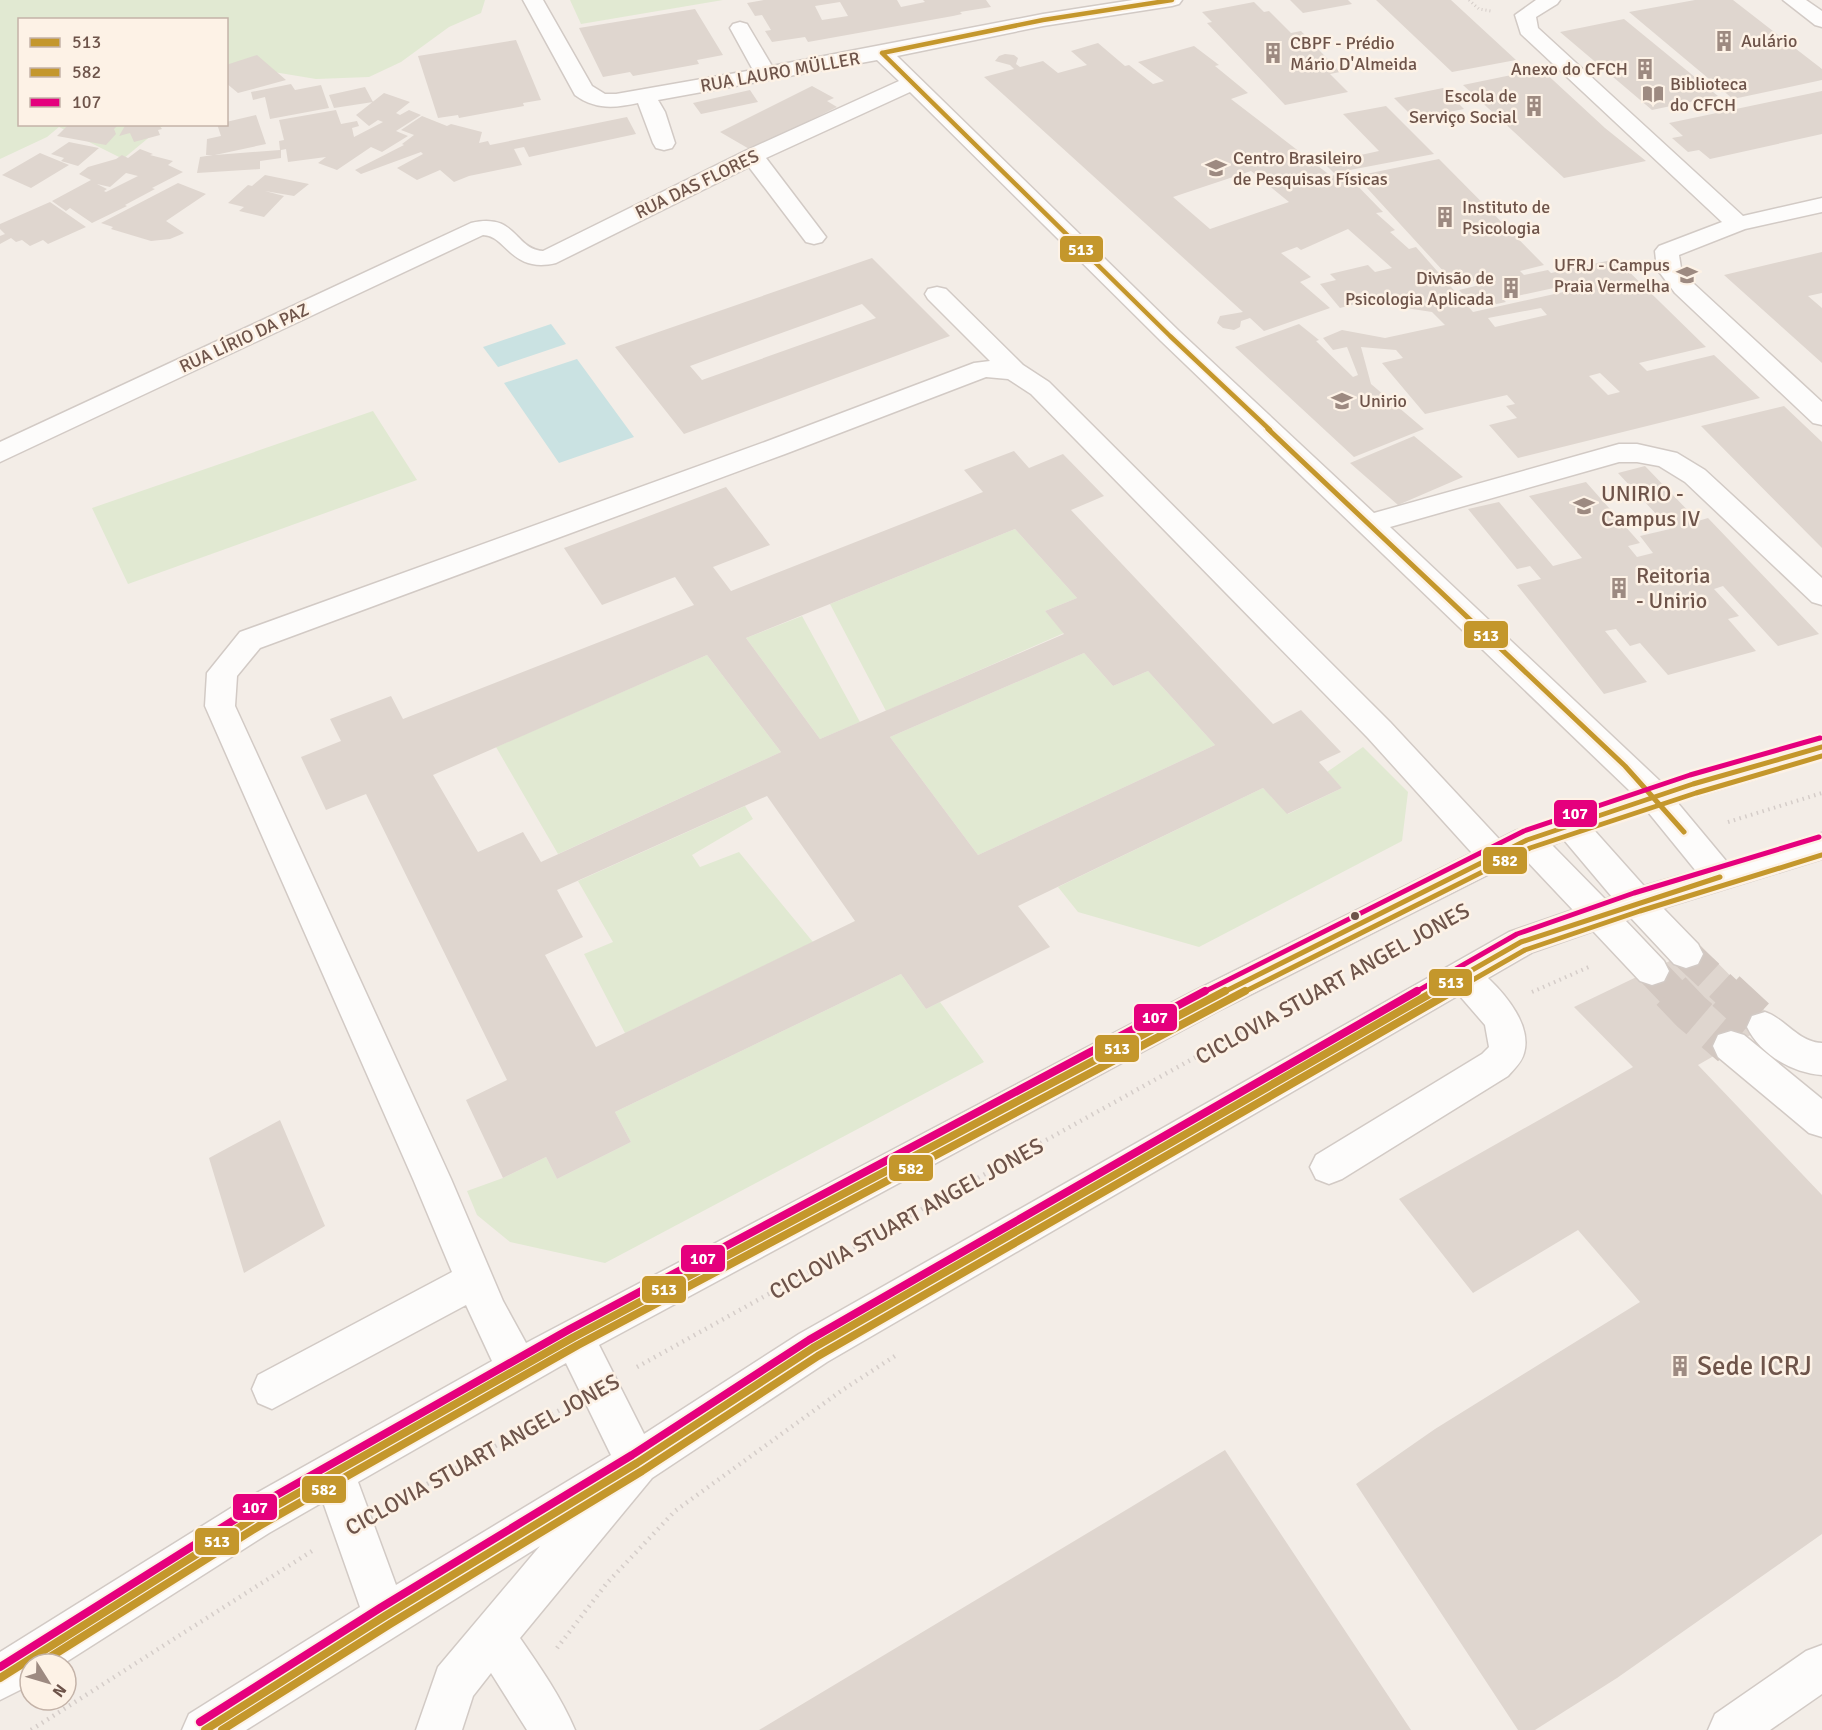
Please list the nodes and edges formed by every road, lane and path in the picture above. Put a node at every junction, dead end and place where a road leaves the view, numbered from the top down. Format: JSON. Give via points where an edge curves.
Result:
{"nodes":[{"id":1,"x":533,"y":0,"type":"edge"},
{"id":2,"x":1172,"y":0,"type":"edge"},
{"id":3,"x":1550,"y":0,"type":"edge"},
{"id":4,"x":1793,"y":0,"type":"edge"},
{"id":5,"x":1026,"y":7,"type":"dead end"},
{"id":6,"x":1043,"y":20,"type":"junction"},
{"id":7,"x":1822,"y":21,"type":"edge"},
{"id":8,"x":740,"y":28,"type":"dead end"},
{"id":9,"x":882,"y":53,"type":"junction"},
{"id":10,"x":766,"y":74,"type":"junction"},
{"id":11,"x":913,"y":83,"type":"junction"},
{"id":12,"x":645,"y":96,"type":"junction"},
{"id":13,"x":664,"y":143,"type":"dead end"},
{"id":14,"x":753,"y":156,"type":"junction"},
{"id":15,"x":1822,"y":204,"type":"edge"},
{"id":16,"x":1738,"y":224,"type":"junction"},
{"id":17,"x":489,"y":227,"type":"joint"},
{"id":18,"x":814,"y":237,"type":"dead end"},
{"id":19,"x":937,"y":294,"type":"dead end"},
{"id":20,"x":1014,"y":371,"type":"junction"},
{"id":21,"x":1822,"y":417,"type":"edge"},
{"id":22,"x":0,"y":453,"type":"edge"},
{"id":23,"x":1369,"y":524,"type":"junction"},
{"id":24,"x":1822,"y":595,"type":"edge"},
{"id":25,"x":1822,"y":747,"type":"edge"},
{"id":26,"x":1822,"y":793,"type":"edge"},
{"id":27,"x":1655,"y":797,"type":"junction"},
{"id":28,"x":1570,"y":825,"type":"junction"},
{"id":29,"x":1686,"y":835,"type":"junction"},
{"id":30,"x":1822,"y":846,"type":"edge"},
{"id":31,"x":1510,"y":847,"type":"junction"},
{"id":32,"x":1720,"y":877,"type":"junction"},
{"id":33,"x":1637,"y":902,"type":"junction"},
{"id":34,"x":1599,"y":915,"type":"junction"},
{"id":35,"x":1686,"y":954,"type":"tunnel mouth"},
{"id":36,"x":1652,"y":971,"type":"tunnel mouth"},
{"id":37,"x":1462,"y":976,"type":"junction"},
{"id":38,"x":1256,"y":1024,"type":"dead end"},
{"id":39,"x":1765,"y":1027,"type":"tunnel mouth"},
{"id":40,"x":1731,"y":1046,"type":"tunnel mouth"},
{"id":41,"x":1822,"y":1059,"type":"edge"},
{"id":42,"x":1822,"y":1121,"type":"edge"},
{"id":43,"x":1329,"y":1167,"type":"dead end"},
{"id":44,"x":474,"y":1280,"type":"junction"},
{"id":45,"x":574,"y":1337,"type":"junction"},
{"id":46,"x":901,"y":1352,"type":"dead end"},
{"id":47,"x":518,"y":1369,"type":"junction"},
{"id":48,"x":599,"y":1388,"type":"junction"},
{"id":49,"x":273,"y":1389,"type":"dead end"},
{"id":50,"x":637,"y":1463,"type":"junction"},
{"id":51,"x":334,"y":1473,"type":"junction"},
{"id":52,"x":354,"y":1525,"type":"junction"},
{"id":53,"x":385,"y":1616,"type":"junction"},
{"id":54,"x":493,"y":1637,"type":"junction"},
{"id":55,"x":1822,"y":1667,"type":"edge"},
{"id":56,"x":0,"y":1678,"type":"edge"},
{"id":57,"x":527,"y":1687,"type":"junction"},
{"id":58,"x":31,"y":1730,"type":"edge"},
{"id":59,"x":205,"y":1730,"type":"edge"},
{"id":60,"x":439,"y":1730,"type":"edge"},
{"id":61,"x":552,"y":1730,"type":"edge"},
{"id":62,"x":1731,"y":1730,"type":"edge"}],
"edges":[{"from":1,"to":12,"type":"street","name":"RUA LAURO MÜLLER","via":[[583,90],[592,98],[601,101]]},
{"from":2,"to":6,"type":"street","name":"RUA LAURO MÜLLER"},
{"from":3,"to":16,"type":"street","via":[[1525,15],[1528,30]]},
{"from":4,"to":7,"type":"street"},
{"from":5,"to":6,"type":"street"},
{"from":6,"to":9,"type":"street","name":"RUA LAURO MÜLLER"},
{"from":8,"to":10,"type":"street"},
{"from":9,"to":10,"type":"street","name":"RUA LAURO MÜLLER"},
{"from":9,"to":11,"type":"street"},
{"from":10,"to":12,"type":"street","name":"RUA LAURO MÜLLER"},
{"from":11,"to":14,"type":"street","name":"RUA DAS FLORES"},
{"from":11,"to":23,"type":"street","via":[[1170,336]]},
{"from":12,"to":13,"type":"street"},
{"from":14,"to":17,"type":"street","name":"RUA DAS FLORES","via":[[547,258],[522,254],[502,232]]},
{"from":14,"to":18,"type":"street"},
{"from":15,"to":16,"type":"street"},
{"from":16,"to":21,"type":"street","via":[[1666,251],[1669,269],[1684,288]]},
{"from":17,"to":22,"type":"street","name":"RUA LÍRIO DA PAZ","via":[[471,231]]},
{"from":19,"to":20,"type":"street"},
{"from":20,"to":31,"type":"street","via":[[1040,388],[1387,738]]},
{"from":20,"to":44,"type":"street","via":[[983,369],[250,640],[222,673],[220,706]]},
{"from":23,"to":24,"type":"street","via":[[1619,453],[1637,453],[1666,459],[1695,476]]},
{"from":23,"to":27,"type":"street"},
{"from":25,"to":27,"type":"street"},
{"from":26,"to":29,"type":"path"},
{"from":27,"to":28,"type":"street"},
{"from":27,"to":29,"type":"street"},
{"from":28,"to":31,"type":"street"},
{"from":28,"to":33,"type":"street"},
{"from":29,"to":32,"type":"street"},
{"from":30,"to":32,"type":"street"},
{"from":31,"to":34,"type":"street"},
{"from":31,"to":45,"type":"street","via":[[1193,1007]]},
{"from":32,"to":33,"type":"street"},
{"from":33,"to":34,"type":"street"},
{"from":33,"to":35,"type":"street"},
{"from":34,"to":36,"type":"street"},
{"from":34,"to":37,"type":"street","via":[[1521,942]]},
{"from":37,"to":43,"type":"street","via":[[1497,1012],[1508,1037],[1507,1053],[1495,1065]]},
{"from":37,"to":50,"type":"street","via":[[813,1348]]},
{"from":38,"to":48,"type":"path","name":"CICLOVIA STUART ANGEL JONES"},
{"from":39,"to":41,"type":"street","via":[[1789,1048],[1814,1060]]},
{"from":40,"to":42,"type":"street"},
{"from":44,"to":47,"type":"street"},
{"from":44,"to":49,"type":"street"},
{"from":45,"to":47,"type":"street"},
{"from":45,"to":48,"type":"street"},
{"from":46,"to":57,"type":"path","via":[[840,1391],[675,1511],[607,1582]]},
{"from":47,"to":51,"type":"street"},
{"from":48,"to":50,"type":"street"},
{"from":48,"to":52,"type":"path","name":"CICLOVIA STUART ANGEL JONES"},
{"from":50,"to":53,"type":"street"},
{"from":50,"to":54,"type":"street"},
{"from":51,"to":52,"type":"street"},
{"from":51,"to":56,"type":"street","via":[[254,1518]]},
{"from":52,"to":53,"type":"street"},
{"from":52,"to":58,"type":"path","name":"CICLOVIA STUART ANGEL JONES"},
{"from":53,"to":59,"type":"street"},
{"from":54,"to":57,"type":"street"},
{"from":54,"to":60,"type":"street","via":[[454,1683]]},
{"from":55,"to":62,"type":"street"},
{"from":57,"to":61,"type":"street"}]}
